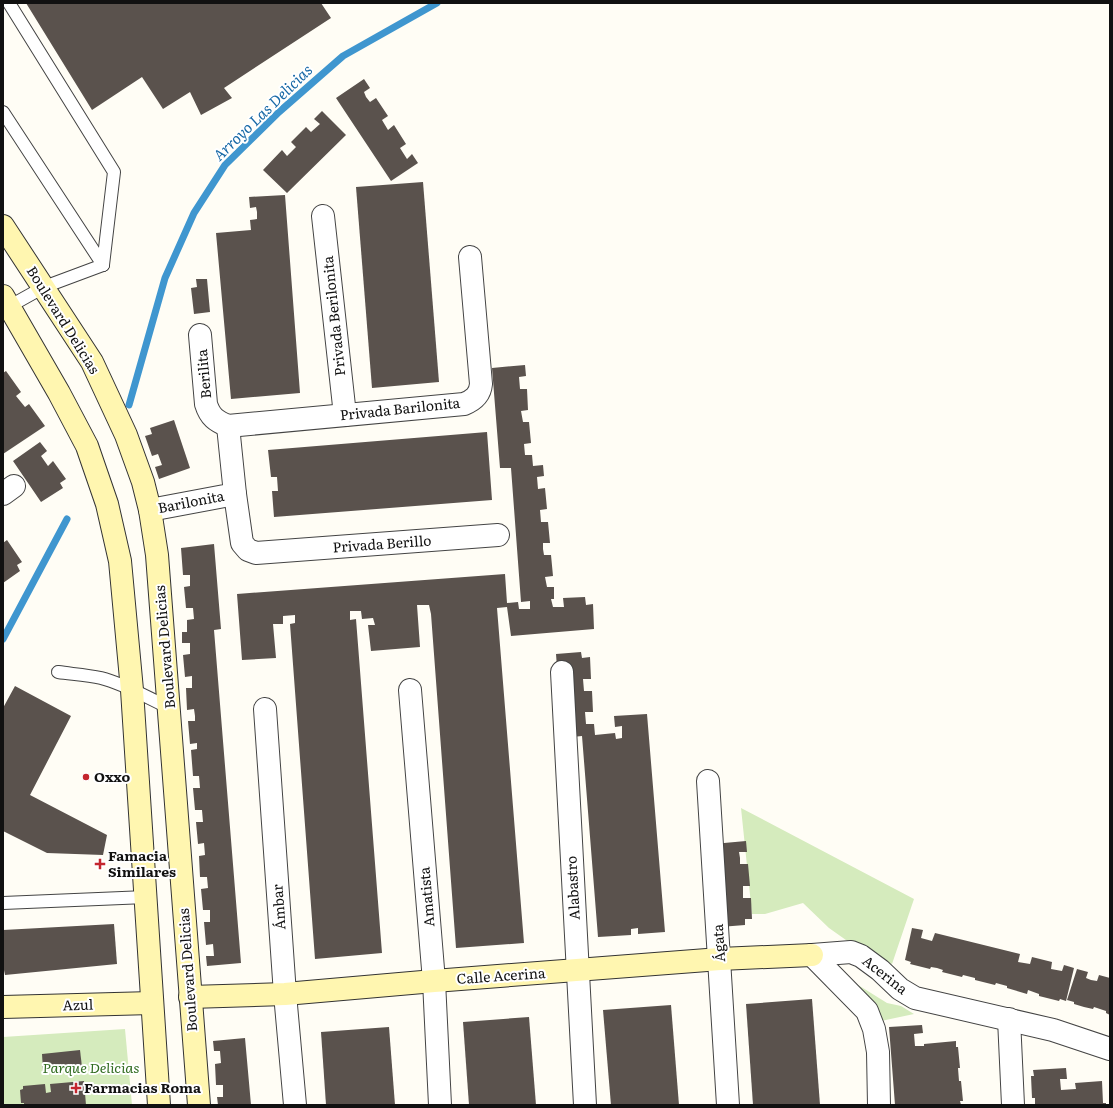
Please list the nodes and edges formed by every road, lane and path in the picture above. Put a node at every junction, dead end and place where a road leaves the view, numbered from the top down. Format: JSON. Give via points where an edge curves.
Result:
{"nodes":[{"id":1,"x":9,"y":3,"type":"edge"},
{"id":2,"x":3,"y":112,"type":"edge"},
{"id":3,"x":323,"y":216,"type":"dead end"},
{"id":4,"x":3,"y":226,"type":"edge"},
{"id":5,"x":470,"y":257,"type":"dead end"},
{"id":6,"x":103,"y":265,"type":"junction"},
{"id":7,"x":44,"y":287,"type":"junction"},
{"id":8,"x":6,"y":301,"type":"edge"},
{"id":9,"x":200,"y":335,"type":"dead end"},
{"id":10,"x":345,"y":415,"type":"junction"},
{"id":11,"x":228,"y":426,"type":"junction"},
{"id":12,"x":235,"y":494,"type":"junction"},
{"id":13,"x":150,"y":510,"type":"junction"},
{"id":14,"x":498,"y":535,"type":"dead end"},
{"id":15,"x":58,"y":672,"type":"dead end"},
{"id":16,"x":562,"y":672,"type":"dead end"},
{"id":17,"x":132,"y":690,"type":"junction"},
{"id":18,"x":410,"y":690,"type":"dead end"},
{"id":19,"x":170,"y":708,"type":"junction"},
{"id":20,"x":265,"y":709,"type":"dead end"},
{"id":21,"x":708,"y":781,"type":"dead end"},
{"id":22,"x":146,"y":897,"type":"junction"},
{"id":23,"x":3,"y":903,"type":"edge"},
{"id":24,"x":812,"y":955,"type":"junction"},
{"id":25,"x":720,"y":959,"type":"junction"},
{"id":26,"x":578,"y":971,"type":"junction"},
{"id":27,"x":434,"y":981,"type":"junction"},
{"id":28,"x":285,"y":994,"type":"junction"},
{"id":29,"x":190,"y":997,"type":"junction"},
{"id":30,"x":152,"y":1003,"type":"junction"},
{"id":31,"x":3,"y":1007,"type":"edge"},
{"id":32,"x":1009,"y":1019,"type":"junction"},
{"id":33,"x":1110,"y":1049,"type":"edge"},
{"id":34,"x":159,"y":1105,"type":"edge"},
{"id":35,"x":198,"y":1105,"type":"edge"},
{"id":36,"x":295,"y":1105,"type":"edge"},
{"id":37,"x":440,"y":1105,"type":"edge"},
{"id":38,"x":585,"y":1105,"type":"edge"},
{"id":39,"x":728,"y":1105,"type":"edge"},
{"id":40,"x":879,"y":1105,"type":"edge"},
{"id":41,"x":1013,"y":1105,"type":"edge"}],
"edges":[{"from":1,"to":6,"type":"lane","via":[[114,172]]},
{"from":2,"to":6,"type":"lane"},
{"from":3,"to":10,"type":"street","name":"Privada Berilonita"},
{"from":4,"to":7,"type":"main road","name":"Boulevard Delicias"},
{"from":5,"to":10,"type":"street","name":"Privada Barilonita","via":[[481,384],[476,397],[464,404]]},
{"from":6,"to":7,"type":"lane"},
{"from":7,"to":8,"type":"lane"},
{"from":7,"to":13,"type":"main road","name":"Boulevard Delicias","via":[[92,362],[126,435]]},
{"from":8,"to":17,"type":"main road","via":[[87,446],[107,504],[120,561]]},
{"from":9,"to":11,"type":"street","name":"Berilita","via":[[206,404],[214,420]]},
{"from":10,"to":11,"type":"street","name":"Privada Barilonita"},
{"from":11,"to":12,"type":"street","name":"Barilonita"},
{"from":12,"to":13,"type":"street","name":"Barilonita"},
{"from":12,"to":14,"type":"street","name":"Privada Berillo","via":[[242,543],[248,550],[256,553]]},
{"from":13,"to":19,"type":"main road","name":"Boulevard Delicias","via":[[157,555]]},
{"from":15,"to":17,"type":"lane","via":[[102,679]]},
{"from":16,"to":26,"type":"street","name":"Alabastro"},
{"from":17,"to":19,"type":"lane"},
{"from":17,"to":22,"type":"main road"},
{"from":18,"to":27,"type":"street","name":"Amatista"},
{"from":19,"to":29,"type":"main road","name":"Boulevard Delicias"},
{"from":20,"to":28,"type":"street","name":"Ámbar"},
{"from":21,"to":25,"type":"street","name":"Ágata"},
{"from":22,"to":23,"type":"lane"},
{"from":22,"to":30,"type":"main road"},
{"from":24,"to":25,"type":"main road","name":"Calle Acerina"},
{"from":24,"to":32,"type":"street","name":"Acerina","via":[[851,952],[861,956],[900,990],[915,998]]},
{"from":24,"to":40,"type":"street","via":[[867,1011],[874,1029],[878,1052]]},
{"from":25,"to":26,"type":"main road","name":"Calle Acerina"},
{"from":25,"to":39,"type":"street","name":"Ágata"},
{"from":26,"to":27,"type":"main road","name":"Calle Acerina"},
{"from":26,"to":38,"type":"street","name":"Alabastro"},
{"from":27,"to":28,"type":"main road","name":"Calle Acerina"},
{"from":27,"to":37,"type":"street","name":"Amatista"},
{"from":28,"to":29,"type":"main road","name":"Calle Acerina"},
{"from":28,"to":36,"type":"street","name":"Ámbar"},
{"from":29,"to":35,"type":"main road","name":"Boulevard Delicias"},
{"from":30,"to":31,"type":"main road","name":"Azul"},
{"from":30,"to":34,"type":"main road"},
{"from":32,"to":33,"type":"street","name":"Acerina"},
{"from":32,"to":41,"type":"street"}]}
